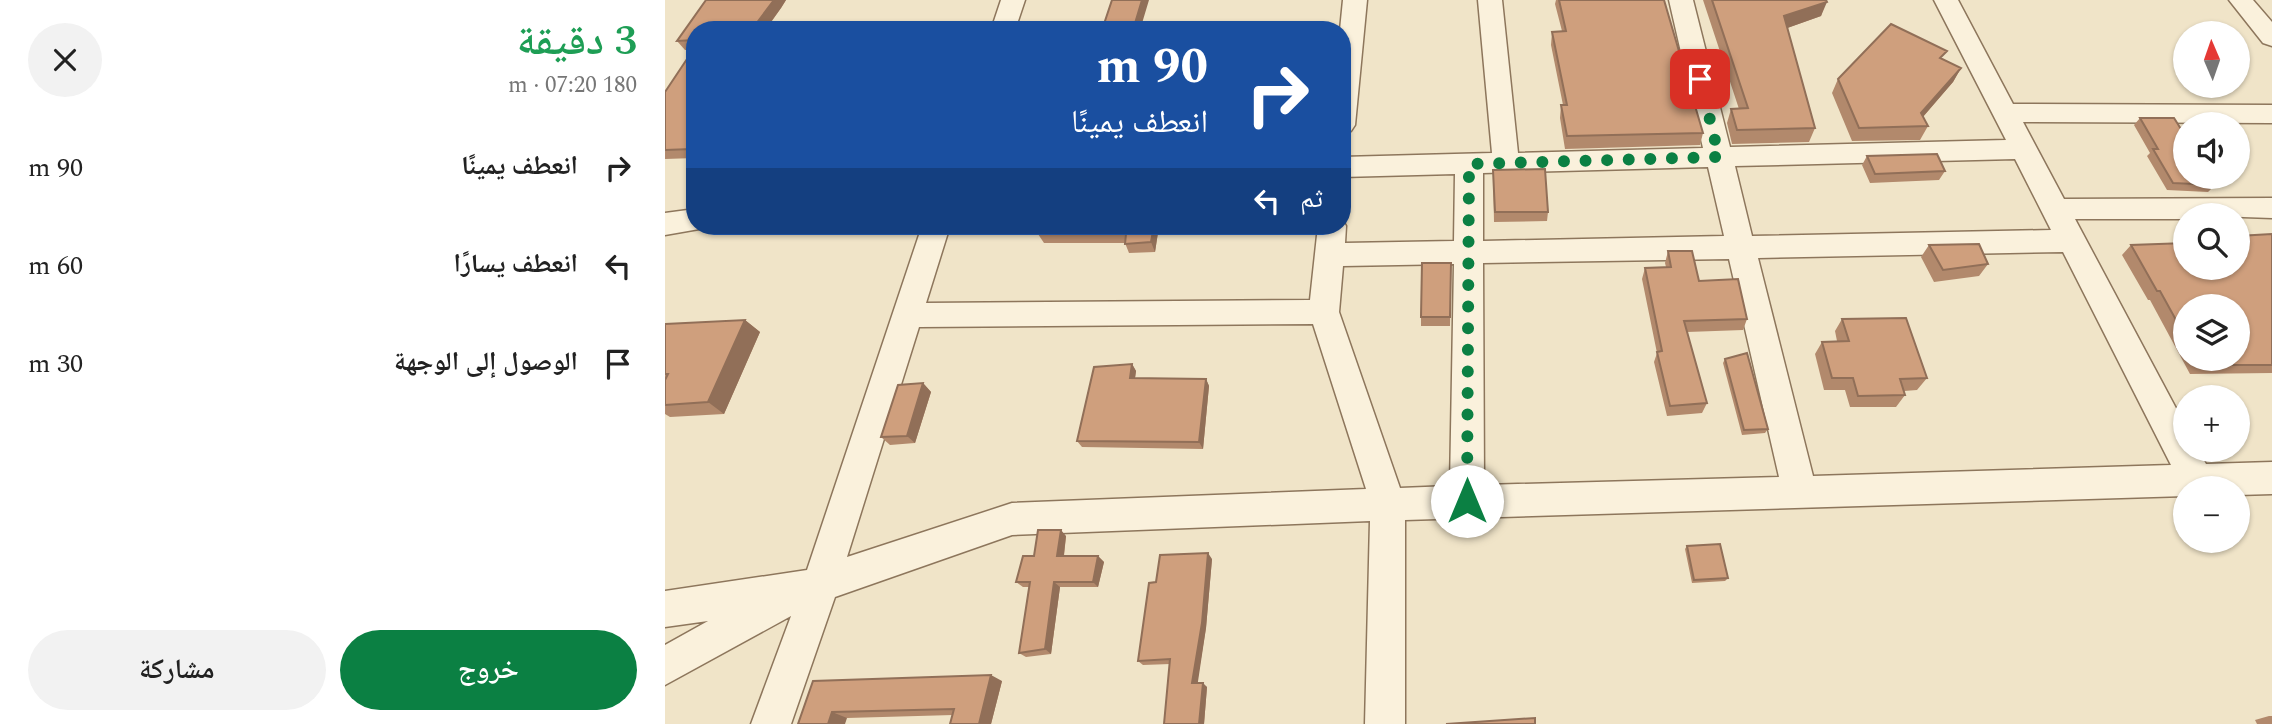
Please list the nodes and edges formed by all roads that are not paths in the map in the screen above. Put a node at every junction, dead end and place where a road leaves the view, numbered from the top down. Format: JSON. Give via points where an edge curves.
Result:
{"nodes":[{"id":1,"x":1013,"y":0,"type":"edge"},
{"id":2,"x":1355,"y":0,"type":"edge"},
{"id":3,"x":1490,"y":0,"type":"edge"},
{"id":4,"x":1681,"y":0,"type":"edge"},
{"id":5,"x":1946,"y":0,"type":"edge"},
{"id":6,"x":2241,"y":0,"type":"edge"},
{"id":7,"x":1006,"y":21,"type":"edge"},
{"id":8,"x":1351,"y":38,"type":"edge"},
{"id":9,"x":2272,"y":38,"type":"edge"},
{"id":10,"x":2005,"y":113,"type":"junction"},
{"id":11,"x":2272,"y":114,"type":"edge"},
{"id":12,"x":2023,"y":149,"type":"junction"},
{"id":13,"x":1719,"y":157,"type":"junction"},
{"id":14,"x":1506,"y":163,"type":"junction"},
{"id":15,"x":1469,"y":164,"type":"junction"},
{"id":16,"x":1351,"y":167,"type":"edge"},
{"id":17,"x":2272,"y":208,"type":"edge"},
{"id":18,"x":2055,"y":209,"type":"junction"},
{"id":19,"x":686,"y":221,"type":"edge"},
{"id":20,"x":665,"y":224,"type":"edge"},
{"id":21,"x":933,"y":235,"type":"edge"},
{"id":22,"x":1331,"y":240,"type":"edge"},
{"id":23,"x":2071,"y":241,"type":"junction"},
{"id":24,"x":1741,"y":247,"type":"junction"},
{"id":25,"x":1468,"y":252,"type":"junction"},
{"id":26,"x":1324,"y":312,"type":"junction"},
{"id":27,"x":906,"y":314,"type":"junction"},
{"id":28,"x":2193,"y":476,"type":"edge"},
{"id":29,"x":2272,"y":478,"type":"edge"},
{"id":30,"x":2250,"y":479,"type":"edge"},
{"id":31,"x":2173,"y":482,"type":"edge"},
{"id":32,"x":1800,"y":492,"type":"junction"},
{"id":33,"x":1467,"y":501,"type":"junction"},
{"id":34,"x":1388,"y":504,"type":"junction"},
{"id":35,"x":811,"y":586,"type":"junction"},
{"id":36,"x":665,"y":609,"type":"edge"},
{"id":37,"x":665,"y":666,"type":"edge"},
{"id":38,"x":771,"y":724,"type":"edge"},
{"id":39,"x":1385,"y":724,"type":"edge"}],
"edges":[{"from":1,"to":7,"type":"street"},
{"from":2,"to":8,"type":"street"},
{"from":3,"to":14,"type":"street"},
{"from":4,"to":13,"type":"street"},
{"from":5,"to":10,"type":"street"},
{"from":6,"to":9,"type":"street"},
{"from":10,"to":11,"type":"street"},
{"from":10,"to":12,"type":"street"},
{"from":12,"to":13,"type":"street"},
{"from":12,"to":18,"type":"street"},
{"from":13,"to":14,"type":"street"},
{"from":13,"to":24,"type":"street"},
{"from":14,"to":15,"type":"street"},
{"from":15,"to":16,"type":"street"},
{"from":15,"to":25,"type":"street"},
{"from":17,"to":18,"type":"street"},
{"from":18,"to":23,"type":"street"},
{"from":19,"to":20,"type":"street"},
{"from":21,"to":27,"type":"street"},
{"from":22,"to":25,"type":"street"},
{"from":22,"to":26,"type":"street"},
{"from":23,"to":24,"type":"street"},
{"from":23,"to":28,"type":"street"},
{"from":24,"to":25,"type":"street"},
{"from":24,"to":32,"type":"street"},
{"from":25,"to":33,"type":"street"},
{"from":26,"to":27,"type":"street"},
{"from":26,"to":34,"type":"street"},
{"from":27,"to":35,"type":"street"},
{"from":29,"to":30,"type":"street"},
{"from":31,"to":32,"type":"street"},
{"from":32,"to":33,"type":"street"},
{"from":33,"to":34,"type":"street"},
{"from":34,"to":35,"type":"street","via":[[1012,519]]},
{"from":34,"to":39,"type":"street"},
{"from":35,"to":36,"type":"street"},
{"from":35,"to":37,"type":"street"},
{"from":35,"to":38,"type":"street"}]}
